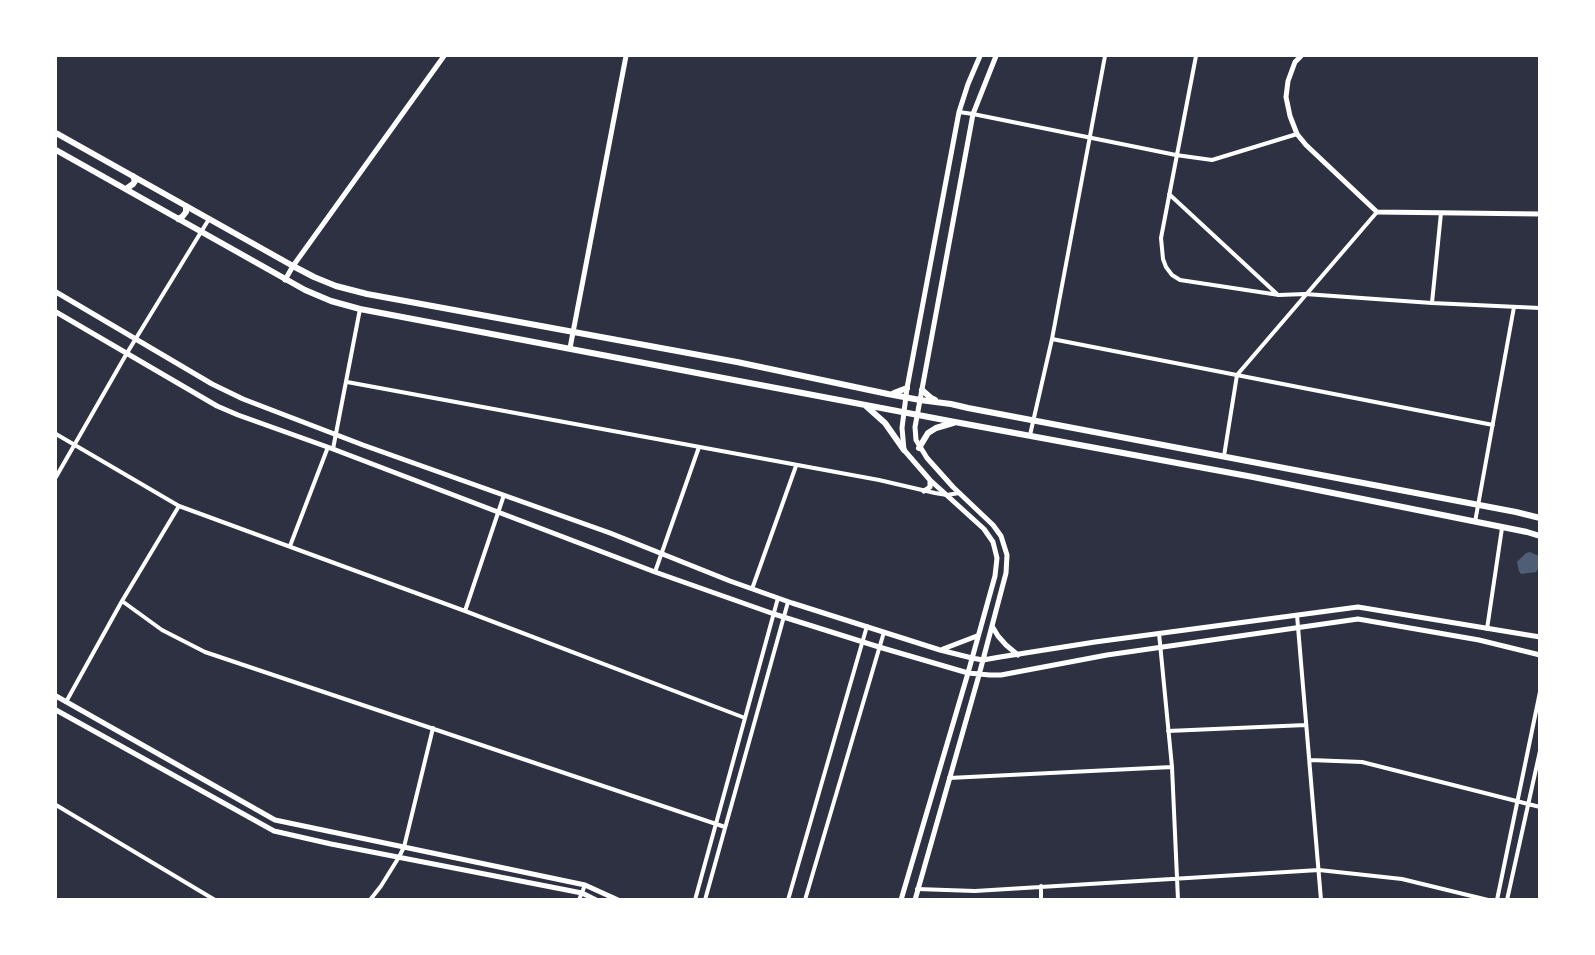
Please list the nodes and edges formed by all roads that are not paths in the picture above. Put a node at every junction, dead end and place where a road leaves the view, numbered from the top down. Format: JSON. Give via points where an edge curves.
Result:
{"nodes":[{"id":1,"x":444,"y":56,"type":"edge"},
{"id":2,"x":626,"y":56,"type":"edge"},
{"id":3,"x":980,"y":56,"type":"edge"},
{"id":4,"x":996,"y":56,"type":"edge"},
{"id":5,"x":1105,"y":56,"type":"edge"},
{"id":6,"x":1196,"y":56,"type":"edge"},
{"id":7,"x":1301,"y":56,"type":"edge"},
{"id":8,"x":959,"y":112,"type":"junction"},
{"id":9,"x":974,"y":114,"type":"junction"},
{"id":10,"x":56,"y":133,"type":"edge"},
{"id":11,"x":1298,"y":134,"type":"junction"},
{"id":12,"x":1091,"y":137,"type":"junction"},
{"id":13,"x":56,"y":150,"type":"edge"},
{"id":14,"x":1176,"y":155,"type":"junction"},
{"id":15,"x":133,"y":176,"type":"junction"},
{"id":16,"x":126,"y":189,"type":"junction"},
{"id":17,"x":1169,"y":194,"type":"junction"},
{"id":18,"x":186,"y":206,"type":"junction"},
{"id":19,"x":1377,"y":212,"type":"junction"},
{"id":20,"x":1441,"y":213,"type":"junction"},
{"id":21,"x":1539,"y":214,"type":"edge"},
{"id":22,"x":178,"y":219,"type":"junction"},
{"id":23,"x":209,"y":219,"type":"junction"},
{"id":24,"x":202,"y":232,"type":"junction"},
{"id":25,"x":293,"y":266,"type":"junction"},
{"id":26,"x":285,"y":280,"type":"junction"},
{"id":27,"x":56,"y":292,"type":"edge"},
{"id":28,"x":1305,"y":294,"type":"junction"},
{"id":29,"x":1279,"y":295,"type":"junction"},
{"id":30,"x":1432,"y":303,"type":"junction"},
{"id":31,"x":1514,"y":307,"type":"junction"},
{"id":32,"x":1539,"y":308,"type":"edge"},
{"id":33,"x":360,"y":309,"type":"junction"},
{"id":34,"x":56,"y":312,"type":"edge"},
{"id":35,"x":574,"y":332,"type":"junction"},
{"id":36,"x":136,"y":338,"type":"junction"},
{"id":37,"x":1052,"y":339,"type":"junction"},
{"id":38,"x":570,"y":348,"type":"junction"},
{"id":39,"x":127,"y":353,"type":"junction"},
{"id":40,"x":1237,"y":375,"type":"junction"},
{"id":41,"x":347,"y":382,"type":"junction"},
{"id":42,"x":907,"y":388,"type":"junction"},
{"id":43,"x":922,"y":390,"type":"junction"},
{"id":44,"x":888,"y":394,"type":"junction"},
{"id":45,"x":906,"y":398,"type":"junction"},
{"id":46,"x":920,"y":400,"type":"junction"},
{"id":47,"x":863,"y":404,"type":"junction"},
{"id":48,"x":944,"y":404,"type":"junction"},
{"id":49,"x":903,"y":411,"type":"junction"},
{"id":50,"x":917,"y":415,"type":"junction"},
{"id":51,"x":1033,"y":420,"type":"junction"},
{"id":52,"x":955,"y":422,"type":"junction"},
{"id":53,"x":1493,"y":425,"type":"junction"},
{"id":54,"x":56,"y":434,"type":"edge"},
{"id":55,"x":336,"y":435,"type":"junction"},
{"id":56,"x":1030,"y":435,"type":"junction"},
{"id":57,"x":73,"y":444,"type":"junction"},
{"id":58,"x":699,"y":447,"type":"junction"},
{"id":59,"x":331,"y":448,"type":"junction"},
{"id":60,"x":919,"y":448,"type":"junction"},
{"id":61,"x":904,"y":450,"type":"junction"},
{"id":62,"x":1224,"y":456,"type":"junction"},
{"id":63,"x":796,"y":466,"type":"junction"},
{"id":64,"x":56,"y":477,"type":"edge"},
{"id":65,"x":930,"y":480,"type":"junction"},
{"id":66,"x":924,"y":491,"type":"junction"},
{"id":67,"x":960,"y":493,"type":"junction"},
{"id":68,"x":504,"y":495,"type":"junction"},
{"id":69,"x":946,"y":495,"type":"junction"},
{"id":70,"x":1478,"y":505,"type":"junction"},
{"id":71,"x":179,"y":506,"type":"junction"},
{"id":72,"x":498,"y":513,"type":"junction"},
{"id":73,"x":1539,"y":518,"type":"edge"},
{"id":74,"x":1475,"y":522,"type":"junction"},
{"id":75,"x":1502,"y":527,"type":"junction"},
{"id":76,"x":1539,"y":536,"type":"edge"},
{"id":77,"x":290,"y":546,"type":"junction"},
{"id":78,"x":662,"y":554,"type":"junction"},
{"id":79,"x":655,"y":572,"type":"junction"},
{"id":80,"x":752,"y":589,"type":"junction"},
{"id":81,"x":778,"y":598,"type":"junction"},
{"id":82,"x":122,"y":602,"type":"junction"},
{"id":83,"x":788,"y":602,"type":"junction"},
{"id":84,"x":465,"y":611,"type":"junction"},
{"id":85,"x":774,"y":614,"type":"junction"},
{"id":86,"x":1298,"y":615,"type":"junction"},
{"id":87,"x":784,"y":617,"type":"junction"},
{"id":88,"x":867,"y":626,"type":"junction"},
{"id":89,"x":992,"y":626,"type":"junction"},
{"id":90,"x":1299,"y":628,"type":"junction"},
{"id":91,"x":1487,"y":629,"type":"junction"},
{"id":92,"x":884,"y":632,"type":"junction"},
{"id":93,"x":1159,"y":633,"type":"junction"},
{"id":94,"x":978,"y":636,"type":"junction"},
{"id":95,"x":1539,"y":637,"type":"edge"},
{"id":96,"x":862,"y":642,"type":"junction"},
{"id":97,"x":879,"y":647,"type":"junction"},
{"id":98,"x":1160,"y":647,"type":"junction"},
{"id":99,"x":940,"y":650,"type":"junction"},
{"id":100,"x":1018,"y":655,"type":"junction"},
{"id":101,"x":1539,"y":655,"type":"edge"},
{"id":102,"x":972,"y":658,"type":"junction"},
{"id":103,"x":983,"y":660,"type":"junction"},
{"id":104,"x":968,"y":673,"type":"junction"},
{"id":105,"x":979,"y":675,"type":"junction"},
{"id":106,"x":1539,"y":692,"type":"edge"},
{"id":107,"x":56,"y":696,"type":"edge"},
{"id":108,"x":66,"y":702,"type":"junction"},
{"id":109,"x":56,"y":710,"type":"edge"},
{"id":110,"x":745,"y":718,"type":"junction"},
{"id":111,"x":1306,"y":725,"type":"junction"},
{"id":112,"x":433,"y":728,"type":"junction"},
{"id":113,"x":1168,"y":731,"type":"junction"},
{"id":114,"x":1539,"y":752,"type":"edge"},
{"id":115,"x":1310,"y":760,"type":"junction"},
{"id":116,"x":1172,"y":767,"type":"junction"},
{"id":117,"x":949,"y":778,"type":"junction"},
{"id":118,"x":1517,"y":801,"type":"junction"},
{"id":119,"x":1528,"y":804,"type":"junction"},
{"id":120,"x":56,"y":805,"type":"edge"},
{"id":121,"x":1539,"y":807,"type":"edge"},
{"id":122,"x":716,"y":824,"type":"junction"},
{"id":123,"x":725,"y":827,"type":"junction"},
{"id":124,"x":334,"y":833,"type":"junction"},
{"id":125,"x":332,"y":844,"type":"junction"},
{"id":126,"x":404,"y":847,"type":"junction"},
{"id":127,"x":399,"y":857,"type":"junction"},
{"id":128,"x":1318,"y":870,"type":"junction"},
{"id":129,"x":1178,"y":879,"type":"junction"},
{"id":130,"x":585,"y":885,"type":"junction"},
{"id":131,"x":1041,"y":886,"type":"junction"},
{"id":132,"x":918,"y":889,"type":"junction"},
{"id":133,"x":582,"y":893,"type":"junction"},
{"id":134,"x":215,"y":900,"type":"edge"},
{"id":135,"x":370,"y":900,"type":"edge"},
{"id":136,"x":579,"y":900,"type":"edge"},
{"id":137,"x":596,"y":900,"type":"edge"},
{"id":138,"x":618,"y":900,"type":"edge"},
{"id":139,"x":695,"y":900,"type":"edge"},
{"id":140,"x":705,"y":900,"type":"edge"},
{"id":141,"x":788,"y":900,"type":"edge"},
{"id":142,"x":805,"y":900,"type":"edge"},
{"id":143,"x":901,"y":900,"type":"edge"},
{"id":144,"x":915,"y":900,"type":"edge"},
{"id":145,"x":1041,"y":900,"type":"edge"},
{"id":146,"x":1178,"y":900,"type":"edge"},
{"id":147,"x":1321,"y":900,"type":"edge"},
{"id":148,"x":1488,"y":900,"type":"edge"},
{"id":149,"x":1497,"y":900,"type":"edge"},
{"id":150,"x":1507,"y":900,"type":"edge"}],
"edges":[{"from":1,"to":25,"type":"street"},
{"from":2,"to":35,"type":"street"},
{"from":3,"to":8,"type":"street"},
{"from":4,"to":9,"type":"street"},
{"from":5,"to":12,"type":"street"},
{"from":6,"to":14,"type":"street"},
{"from":7,"to":11,"type":"street","via":[[1288,81],[1286,97]]},
{"from":8,"to":9,"type":"street"},
{"from":8,"to":42,"type":"street"},
{"from":9,"to":12,"type":"street"},
{"from":9,"to":43,"type":"street"},
{"from":10,"to":15,"type":"main road"},
{"from":11,"to":14,"type":"street","via":[[1212,160]]},
{"from":11,"to":19,"type":"street"},
{"from":12,"to":14,"type":"street"},
{"from":12,"to":37,"type":"street"},
{"from":13,"to":16,"type":"main road"},
{"from":14,"to":17,"type":"street"},
{"from":15,"to":16,"type":"main road","via":[[134,184]]},
{"from":15,"to":18,"type":"main road"},
{"from":16,"to":22,"type":"main road"},
{"from":17,"to":29,"type":"street"},
{"from":17,"to":29,"type":"street","via":[[1161,238],[1163,259],[1172,275],[1180,280]]},
{"from":18,"to":22,"type":"main road","via":[[183,217]]},
{"from":18,"to":23,"type":"main road"},
{"from":19,"to":20,"type":"street"},
{"from":19,"to":28,"type":"street"},
{"from":20,"to":21,"type":"street"},
{"from":20,"to":30,"type":"street"},
{"from":22,"to":24,"type":"main road"},
{"from":23,"to":24,"type":"street"},
{"from":23,"to":25,"type":"main road"},
{"from":24,"to":26,"type":"main road"},
{"from":24,"to":36,"type":"street"},
{"from":25,"to":26,"type":"street"},
{"from":25,"to":35,"type":"main road","via":[[336,286],[367,294]]},
{"from":26,"to":33,"type":"main road"},
{"from":27,"to":36,"type":"street"},
{"from":28,"to":29,"type":"street"},
{"from":28,"to":30,"type":"street"},
{"from":28,"to":40,"type":"street"},
{"from":30,"to":31,"type":"street"},
{"from":31,"to":32,"type":"street"},
{"from":31,"to":53,"type":"street"},
{"from":33,"to":38,"type":"main road"},
{"from":33,"to":41,"type":"street"},
{"from":34,"to":39,"type":"street"},
{"from":35,"to":38,"type":"street"},
{"from":35,"to":44,"type":"main road"},
{"from":36,"to":39,"type":"street"},
{"from":36,"to":55,"type":"street","via":[[212,384]]},
{"from":37,"to":40,"type":"street"},
{"from":37,"to":51,"type":"street"},
{"from":38,"to":47,"type":"main road"},
{"from":39,"to":57,"type":"street"},
{"from":39,"to":59,"type":"street","via":[[217,406]]},
{"from":40,"to":53,"type":"street"},
{"from":40,"to":62,"type":"street"},
{"from":41,"to":55,"type":"street"},
{"from":41,"to":58,"type":"street"},
{"from":42,"to":44,"type":"main road"},
{"from":42,"to":45,"type":"street"},
{"from":43,"to":46,"type":"street"},
{"from":43,"to":48,"type":"main road"},
{"from":44,"to":45,"type":"main road"},
{"from":45,"to":46,"type":"main road"},
{"from":45,"to":49,"type":"street"},
{"from":46,"to":48,"type":"main road"},
{"from":46,"to":50,"type":"street"},
{"from":47,"to":49,"type":"main road"},
{"from":47,"to":61,"type":"main road","via":[[885,423]]},
{"from":48,"to":51,"type":"main road"},
{"from":49,"to":50,"type":"main road"},
{"from":49,"to":61,"type":"street"},
{"from":50,"to":52,"type":"main road"},
{"from":50,"to":60,"type":"street"},
{"from":51,"to":56,"type":"street"},
{"from":51,"to":62,"type":"main road"},
{"from":52,"to":56,"type":"main road"},
{"from":52,"to":60,"type":"main road","via":[[932,430]]},
{"from":53,"to":70,"type":"street"},
{"from":54,"to":57,"type":"street"},
{"from":55,"to":59,"type":"street"},
{"from":55,"to":68,"type":"street"},
{"from":56,"to":74,"type":"main road"},
{"from":57,"to":64,"type":"street"},
{"from":57,"to":71,"type":"street"},
{"from":58,"to":63,"type":"street"},
{"from":58,"to":78,"type":"street"},
{"from":59,"to":72,"type":"street"},
{"from":59,"to":77,"type":"street"},
{"from":60,"to":67,"type":"street"},
{"from":61,"to":65,"type":"street"},
{"from":62,"to":70,"type":"main road"},
{"from":63,"to":66,"type":"street"},
{"from":63,"to":80,"type":"street"},
{"from":65,"to":66,"type":"street"},
{"from":65,"to":69,"type":"street"},
{"from":66,"to":69,"type":"street"},
{"from":67,"to":69,"type":"street"},
{"from":67,"to":89,"type":"street","via":[[993,525],[1007,555],[1005,581]]},
{"from":68,"to":72,"type":"street"},
{"from":68,"to":78,"type":"street"},
{"from":69,"to":94,"type":"street","via":[[984,529],[997,558]]},
{"from":70,"to":73,"type":"main road"},
{"from":70,"to":74,"type":"street"},
{"from":71,"to":77,"type":"street"},
{"from":71,"to":82,"type":"street"},
{"from":72,"to":79,"type":"street"},
{"from":72,"to":84,"type":"street"},
{"from":74,"to":75,"type":"main road"},
{"from":75,"to":76,"type":"main road"},
{"from":75,"to":91,"type":"street"},
{"from":77,"to":84,"type":"street"},
{"from":78,"to":79,"type":"street"},
{"from":78,"to":80,"type":"street"},
{"from":79,"to":85,"type":"street"},
{"from":80,"to":81,"type":"street"},
{"from":81,"to":83,"type":"street"},
{"from":81,"to":85,"type":"street"},
{"from":82,"to":108,"type":"street"},
{"from":82,"to":112,"type":"street","via":[[162,630],[205,652]]},
{"from":83,"to":87,"type":"street"},
{"from":83,"to":88,"type":"street"},
{"from":84,"to":110,"type":"street"},
{"from":85,"to":87,"type":"street"},
{"from":85,"to":110,"type":"street"},
{"from":86,"to":90,"type":"street"},
{"from":86,"to":91,"type":"street","via":[[1358,607]]},
{"from":86,"to":93,"type":"street"},
{"from":87,"to":96,"type":"street"},
{"from":87,"to":123,"type":"street"},
{"from":88,"to":92,"type":"street"},
{"from":88,"to":96,"type":"street"},
{"from":89,"to":100,"type":"street"},
{"from":89,"to":103,"type":"street"},
{"from":90,"to":98,"type":"street"},
{"from":90,"to":101,"type":"street","via":[[1358,619],[1479,640]]},
{"from":90,"to":111,"type":"street"},
{"from":91,"to":95,"type":"street"},
{"from":92,"to":97,"type":"street"},
{"from":92,"to":99,"type":"street"},
{"from":93,"to":98,"type":"street"},
{"from":93,"to":100,"type":"street"},
{"from":94,"to":99,"type":"street"},
{"from":94,"to":102,"type":"street"},
{"from":96,"to":97,"type":"street"},
{"from":96,"to":141,"type":"street"},
{"from":97,"to":104,"type":"street"},
{"from":97,"to":142,"type":"street"},
{"from":98,"to":105,"type":"street","via":[[1001,675]]},
{"from":98,"to":113,"type":"street"},
{"from":99,"to":102,"type":"street"},
{"from":100,"to":103,"type":"street"},
{"from":102,"to":103,"type":"street"},
{"from":102,"to":104,"type":"street"},
{"from":103,"to":105,"type":"street"},
{"from":104,"to":105,"type":"street"},
{"from":104,"to":143,"type":"street"},
{"from":105,"to":117,"type":"street"},
{"from":106,"to":118,"type":"street"},
{"from":107,"to":108,"type":"street"},
{"from":108,"to":124,"type":"street","via":[[275,820]]},
{"from":109,"to":125,"type":"street","via":[[274,831]]},
{"from":110,"to":122,"type":"street"},
{"from":111,"to":113,"type":"street"},
{"from":111,"to":115,"type":"street"},
{"from":112,"to":122,"type":"street"},
{"from":112,"to":126,"type":"street"},
{"from":113,"to":116,"type":"street"},
{"from":114,"to":119,"type":"street"},
{"from":115,"to":118,"type":"street","via":[[1362,762]]},
{"from":115,"to":128,"type":"street"},
{"from":116,"to":117,"type":"street"},
{"from":116,"to":129,"type":"street"},
{"from":117,"to":132,"type":"street"},
{"from":118,"to":119,"type":"street"},
{"from":118,"to":149,"type":"street"},
{"from":119,"to":121,"type":"street"},
{"from":119,"to":150,"type":"street"},
{"from":120,"to":134,"type":"street"},
{"from":122,"to":123,"type":"street"},
{"from":122,"to":139,"type":"street"},
{"from":123,"to":140,"type":"street"},
{"from":124,"to":125,"type":"street"},
{"from":124,"to":126,"type":"street"},
{"from":125,"to":127,"type":"street"},
{"from":126,"to":127,"type":"street"},
{"from":126,"to":130,"type":"street"},
{"from":127,"to":133,"type":"street"},
{"from":127,"to":135,"type":"street"},
{"from":128,"to":129,"type":"street"},
{"from":128,"to":147,"type":"street"},
{"from":128,"to":148,"type":"street","via":[[1402,879]]},
{"from":129,"to":131,"type":"street"},
{"from":129,"to":146,"type":"street"},
{"from":130,"to":133,"type":"street"},
{"from":130,"to":138,"type":"street"},
{"from":131,"to":132,"type":"street","via":[[975,891]]},
{"from":131,"to":145,"type":"street"},
{"from":132,"to":144,"type":"street"},
{"from":133,"to":136,"type":"street"},
{"from":133,"to":137,"type":"street"}]}
